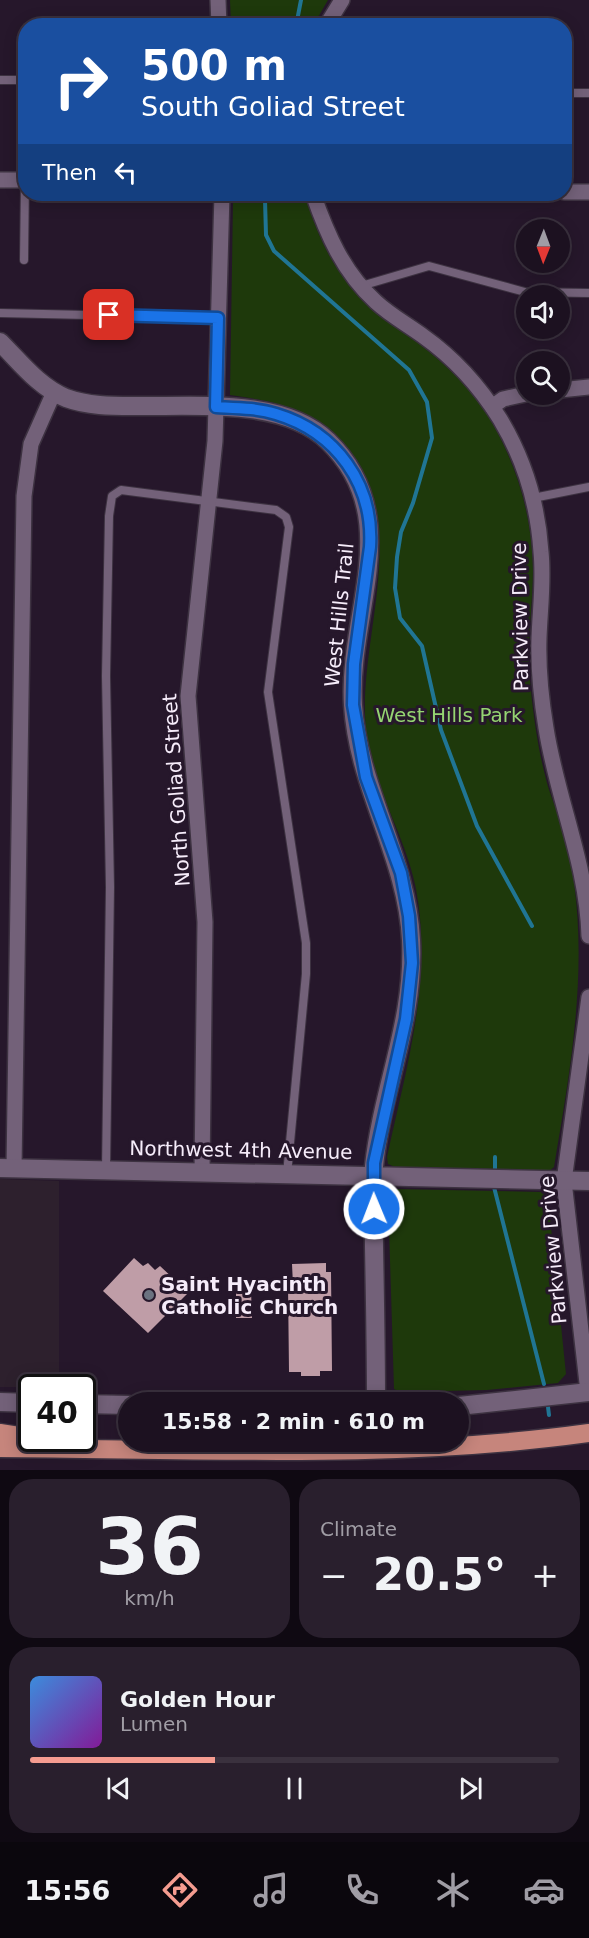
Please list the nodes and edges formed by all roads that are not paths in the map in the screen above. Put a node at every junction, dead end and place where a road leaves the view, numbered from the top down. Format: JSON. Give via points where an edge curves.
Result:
{"nodes":[{"id":1,"x":219,"y":0,"type":"edge"},
{"id":2,"x":342,"y":0,"type":"edge"},
{"id":3,"x":219,"y":18,"type":"edge"},
{"id":4,"x":331,"y":18,"type":"edge"},
{"id":5,"x":0,"y":80,"type":"edge"},
{"id":6,"x":18,"y":80,"type":"edge"},
{"id":7,"x":572,"y":93,"type":"edge"},
{"id":8,"x":589,"y":93,"type":"edge"},
{"id":9,"x":0,"y":180,"type":"edge"},
{"id":10,"x":18,"y":180,"type":"edge"},
{"id":11,"x":572,"y":192,"type":"edge"},
{"id":12,"x":589,"y":192,"type":"edge"},
{"id":13,"x":25,"y":201,"type":"edge"},
{"id":14,"x":222,"y":201,"type":"edge"},
{"id":15,"x":316,"y":201,"type":"edge"},
{"id":16,"x":24,"y":260,"type":"dead end"},
{"id":17,"x":361,"y":286,"type":"junction"},
{"id":18,"x":589,"y":293,"type":"edge"},
{"id":19,"x":0,"y":313,"type":"edge"},
{"id":20,"x":218,"y":318,"type":"junction"},
{"id":21,"x":0,"y":342,"type":"edge"},
{"id":22,"x":589,"y":387,"type":"edge"},
{"id":23,"x":570,"y":389,"type":"edge"},
{"id":24,"x":54,"y":392,"type":"junction"},
{"id":25,"x":516,"y":396,"type":"edge"},
{"id":26,"x":216,"y":407,"type":"junction"},
{"id":27,"x":492,"y":407,"type":"junction"},
{"id":28,"x":589,"y":487,"type":"edge"},
{"id":29,"x":533,"y":498,"type":"junction"},
{"id":30,"x":209,"y":499,"type":"junction"},
{"id":31,"x":589,"y":936,"type":"edge"},
{"id":32,"x":589,"y":997,"type":"edge"},
{"id":33,"x":7,"y":1168,"type":"edge"},
{"id":34,"x":106,"y":1170,"type":"junction"},
{"id":35,"x":202,"y":1172,"type":"junction"},
{"id":36,"x":286,"y":1174,"type":"junction"},
{"id":37,"x":373,"y":1175,"type":"junction"},
{"id":38,"x":564,"y":1181,"type":"junction"},
{"id":39,"x":589,"y":1181,"type":"edge"},
{"id":40,"x":376,"y":1392,"type":"edge"},
{"id":41,"x":589,"y":1392,"type":"edge"},
{"id":42,"x":0,"y":1402,"type":"edge"},
{"id":43,"x":18,"y":1403,"type":"edge"},
{"id":44,"x":96,"y":1404,"type":"edge"},
{"id":45,"x":118,"y":1405,"type":"edge"},
{"id":46,"x":469,"y":1405,"type":"edge"},
{"id":47,"x":0,"y":1432,"type":"edge"},
{"id":48,"x":589,"y":1433,"type":"edge"},
{"id":49,"x":18,"y":1435,"type":"edge"},
{"id":50,"x":469,"y":1441,"type":"edge"},
{"id":51,"x":0,"y":1448,"type":"edge"},
{"id":52,"x":18,"y":1448,"type":"edge"},
{"id":53,"x":96,"y":1449,"type":"edge"},
{"id":54,"x":118,"y":1449,"type":"edge"}],
"edges":[{"from":1,"to":3,"type":"street"},
{"from":2,"to":4,"type":"street"},
{"from":5,"to":6,"type":"lane"},
{"from":7,"to":8,"type":"lane"},
{"from":9,"to":10,"type":"street"},
{"from":11,"to":12,"type":"street"},
{"from":13,"to":16,"type":"lane"},
{"from":14,"to":20,"type":"street","name":"North Goliad Street"},
{"from":15,"to":17,"type":"street","name":"Parkview Drive","via":[[338,256]]},
{"from":17,"to":18,"type":"lane","via":[[429,266],[525,292]]},
{"from":17,"to":27,"type":"street","name":"Parkview Drive","via":[[451,359]]},
{"from":19,"to":20,"type":"lane"},
{"from":20,"to":26,"type":"street","name":"North Goliad Street"},
{"from":21,"to":24,"type":"street","name":"West Hills Trail"},
{"from":22,"to":23,"type":"street"},
{"from":24,"to":26,"type":"street","name":"West Hills Trail","via":[[92,404]]},
{"from":24,"to":33,"type":"street","via":[[31,444],[24,496]]},
{"from":25,"to":27,"type":"street"},
{"from":26,"to":30,"type":"street","name":"North Goliad Street"},
{"from":26,"to":37,"type":"street","name":"West Hills Trail","via":[[275,414],[326,438],[357,479],[368,508],[371,529],[354,664],[353,705],[366,777],[401,873],[412,963],[406,1019]]},
{"from":27,"to":29,"type":"street","name":"Parkview Drive","via":[[513,444]]},
{"from":28,"to":29,"type":"lane"},
{"from":29,"to":31,"type":"street","name":"Parkview Drive","via":[[542,553],[539,649],[543,707],[554,769],[578,853]]},
{"from":30,"to":34,"type":"lane","via":[[122,490],[112,496],[106,676],[110,887]]},
{"from":30,"to":35,"type":"street","name":"North Goliad Street","via":[[188,696],[205,922]]},
{"from":30,"to":36,"type":"lane","via":[[276,510],[286,517],[289,527],[268,692],[306,943]]},
{"from":32,"to":38,"type":"street","name":"Parkview Drive"},
{"from":33,"to":34,"type":"street","name":"Northwest 4th Avenue"},
{"from":34,"to":35,"type":"street","name":"Northwest 4th Avenue"},
{"from":35,"to":36,"type":"street","name":"Northwest 4th Avenue"},
{"from":36,"to":37,"type":"street","name":"Northwest 4th Avenue"},
{"from":37,"to":38,"type":"street","name":"Northwest 4th Avenue"},
{"from":37,"to":40,"type":"street","name":"West Hills Trail"},
{"from":38,"to":39,"type":"street","name":"Northwest 4th Avenue"},
{"from":38,"to":41,"type":"street","name":"Parkview Drive"},
{"from":41,"to":46,"type":"street"},
{"from":42,"to":43,"type":"street"},
{"from":44,"to":45,"type":"street"},
{"from":47,"to":49,"type":"highway"},
{"from":48,"to":50,"type":"highway"},
{"from":51,"to":52,"type":"highway"},
{"from":53,"to":54,"type":"highway"}]}
